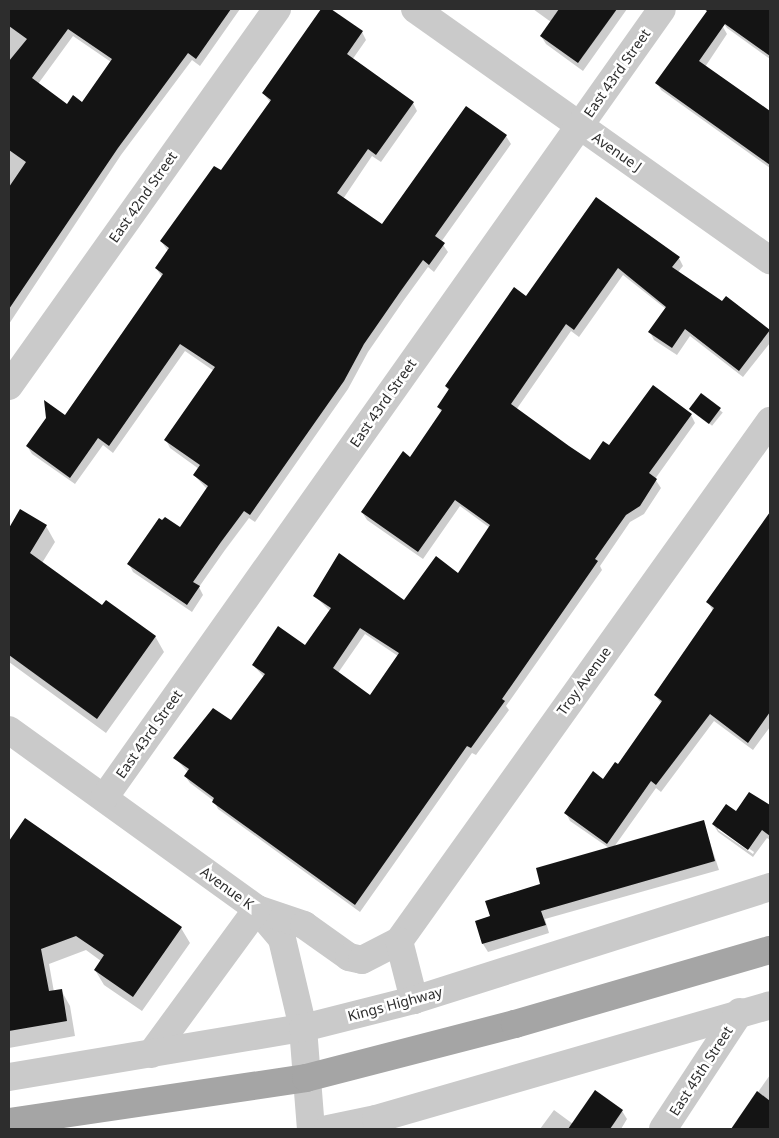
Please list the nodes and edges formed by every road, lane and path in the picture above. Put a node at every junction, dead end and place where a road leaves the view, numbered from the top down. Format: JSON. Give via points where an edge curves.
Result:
{"nodes":[{"id":1,"x":277,"y":9,"type":"edge"},
{"id":2,"x":414,"y":9,"type":"edge"},
{"id":3,"x":662,"y":9,"type":"edge"},
{"id":4,"x":579,"y":126,"type":"junction"},
{"id":5,"x":770,"y":260,"type":"edge"},
{"id":6,"x":9,"y":386,"type":"edge"},
{"id":7,"x":770,"y":422,"type":"edge"},
{"id":8,"x":9,"y":730,"type":"edge"},
{"id":9,"x":104,"y":798,"type":"junction"},
{"id":10,"x":770,"y":887,"type":"edge"},
{"id":11,"x":257,"y":909,"type":"junction"},
{"id":12,"x":399,"y":941,"type":"junction"},
{"id":13,"x":770,"y":950,"type":"edge"},
{"id":14,"x":414,"y":1000,"type":"junction"},
{"id":15,"x":770,"y":1005,"type":"edge"},
{"id":16,"x":740,"y":1012,"type":"junction"},
{"id":17,"x":303,"y":1028,"type":"junction"},
{"id":18,"x":151,"y":1054,"type":"junction"},
{"id":19,"x":9,"y":1077,"type":"edge"},
{"id":20,"x":306,"y":1078,"type":"junction"},
{"id":21,"x":9,"y":1122,"type":"edge"},
{"id":22,"x":311,"y":1129,"type":"edge"},
{"id":23,"x":328,"y":1129,"type":"edge"},
{"id":24,"x":663,"y":1129,"type":"edge"}],
"edges":[{"from":1,"to":6,"type":"street","name":"East 42nd Street"},
{"from":2,"to":4,"type":"street","name":"Avenue J"},
{"from":3,"to":4,"type":"street","name":"East 43rd Street"},
{"from":4,"to":5,"type":"street","name":"Avenue J"},
{"from":4,"to":9,"type":"street","name":"East 43rd Street"},
{"from":7,"to":12,"type":"street","name":"Troy Avenue"},
{"from":8,"to":9,"type":"street","name":"Avenue K"},
{"from":9,"to":11,"type":"street","name":"Avenue K"},
{"from":10,"to":14,"type":"street","name":"Kings Highway"},
{"from":11,"to":12,"type":"street","via":[[304,925],[349,957],[362,960]]},
{"from":11,"to":17,"type":"street","name":"Avenue K","via":[[282,939]]},
{"from":11,"to":18,"type":"street"},
{"from":12,"to":14,"type":"street"},
{"from":13,"to":20,"type":"main road","via":[[515,1024]]},
{"from":14,"to":17,"type":"street","name":"Kings Highway"},
{"from":15,"to":16,"type":"street"},
{"from":16,"to":23,"type":"street","via":[[376,1119]]},
{"from":16,"to":24,"type":"street","name":"East 45th Street"},
{"from":17,"to":18,"type":"street","name":"Kings Highway"},
{"from":17,"to":20,"type":"street","name":"Avenue K"},
{"from":18,"to":19,"type":"street","name":"Kings Highway"},
{"from":20,"to":21,"type":"main road"},
{"from":20,"to":22,"type":"street","name":"Avenue K"}]}
